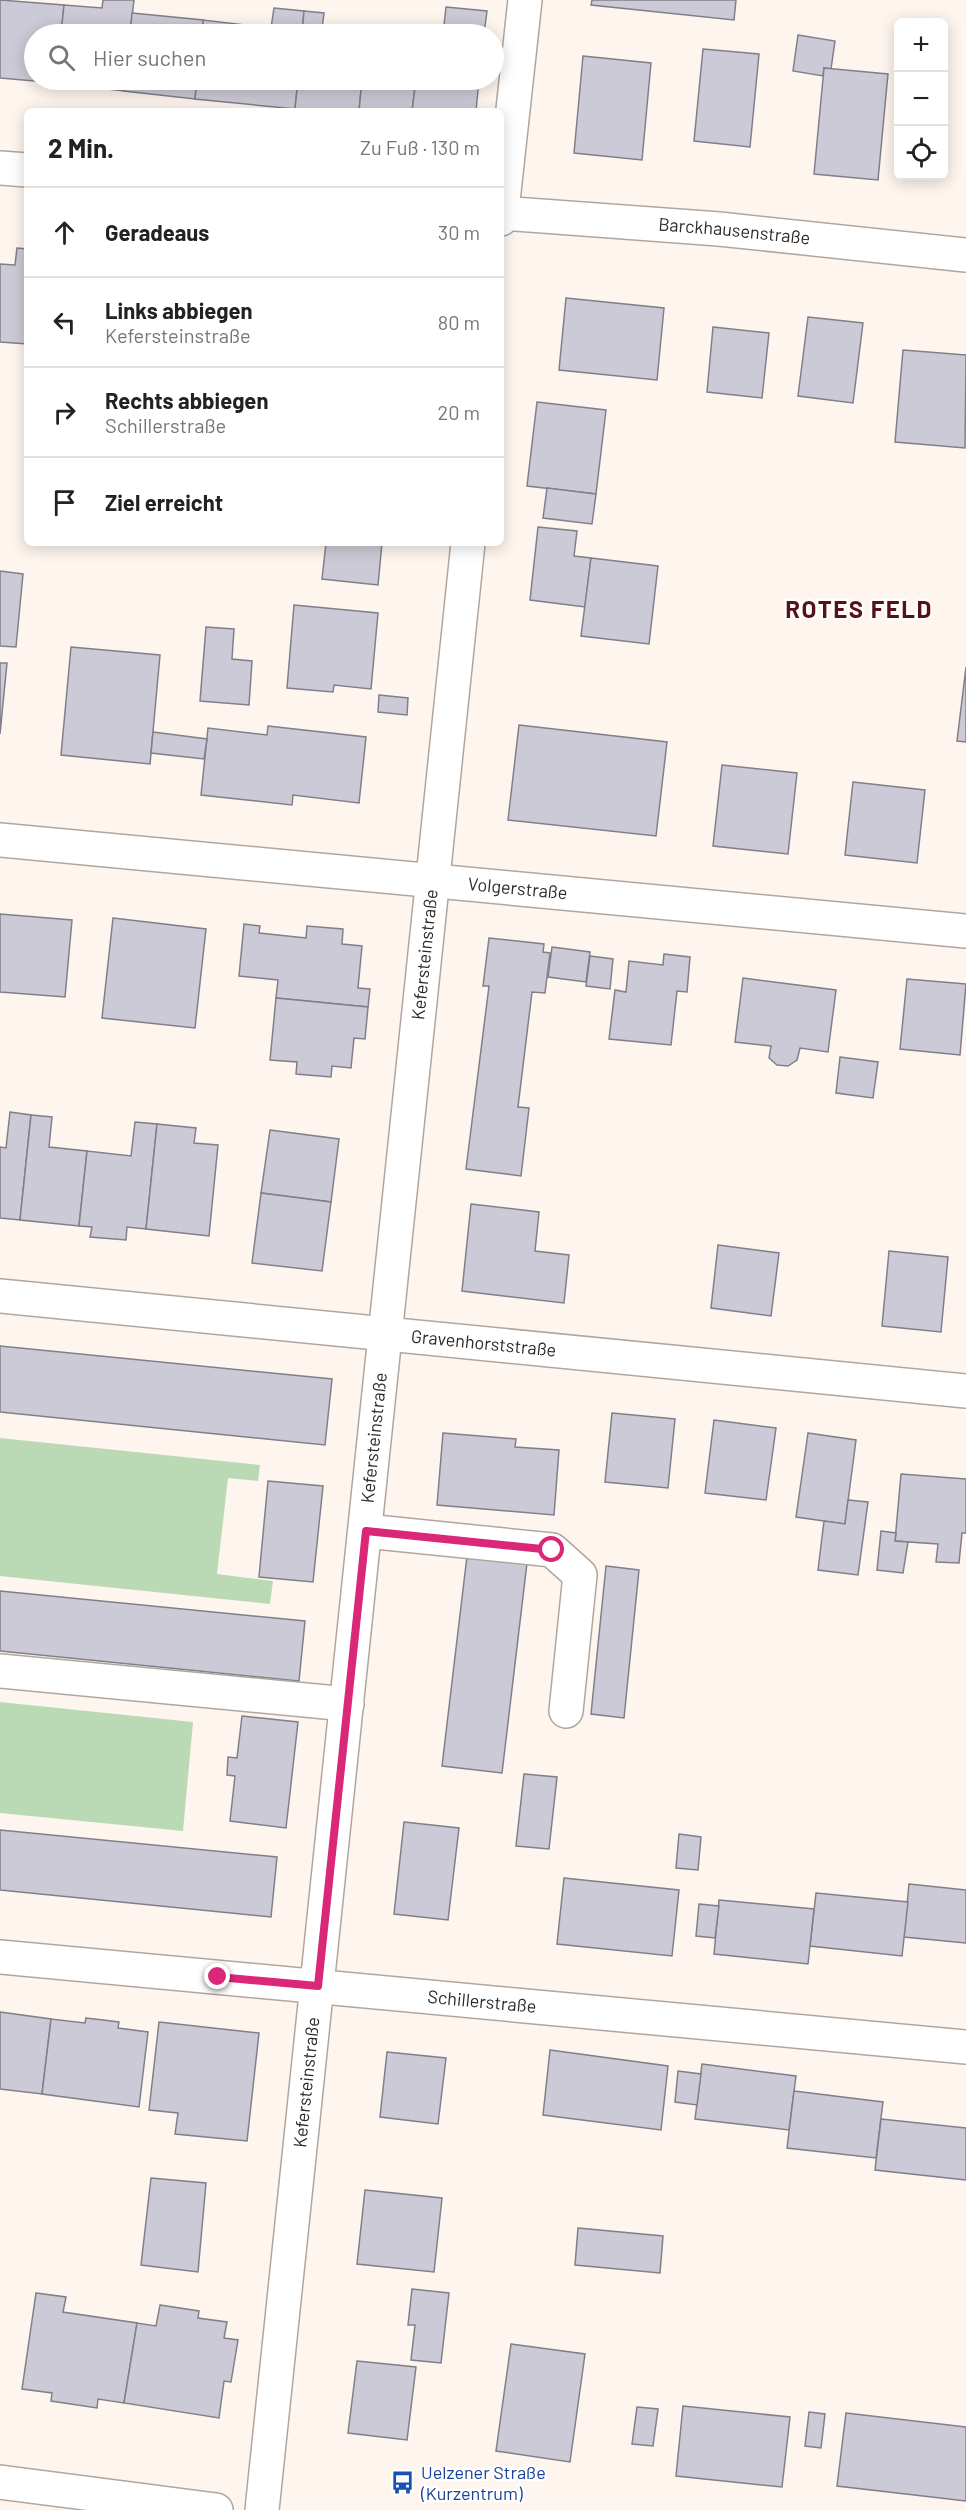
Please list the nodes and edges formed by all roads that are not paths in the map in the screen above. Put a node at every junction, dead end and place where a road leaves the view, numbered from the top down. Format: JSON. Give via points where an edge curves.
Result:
{"nodes":[{"id":1,"x":525,"y":0,"type":"edge"},
{"id":2,"x":0,"y":168,"type":"edge"},
{"id":3,"x":24,"y":170,"type":"edge"},
{"id":4,"x":504,"y":186,"type":"edge"},
{"id":5,"x":504,"y":213,"type":"edge"},
{"id":6,"x":966,"y":255,"type":"edge"},
{"id":7,"x":468,"y":546,"type":"edge"},
{"id":8,"x":0,"y":840,"type":"edge"},
{"id":9,"x":433,"y":879,"type":"junction"},
{"id":10,"x":966,"y":931,"type":"edge"},
{"id":11,"x":0,"y":1296,"type":"edge"},
{"id":12,"x":387,"y":1333,"type":"junction"},
{"id":13,"x":966,"y":1391,"type":"edge"},
{"id":14,"x":366,"y":1531,"type":"junction"},
{"id":15,"x":0,"y":1671,"type":"edge"},
{"id":16,"x":347,"y":1704,"type":"junction"},
{"id":17,"x":566,"y":1711,"type":"dead end"},
{"id":18,"x":0,"y":1957,"type":"edge"},
{"id":19,"x":318,"y":1986,"type":"junction"},
{"id":20,"x":966,"y":2047,"type":"edge"},
{"id":21,"x":0,"y":2482,"type":"edge"},
{"id":22,"x":264,"y":2496,"type":"edge"},
{"id":23,"x":216,"y":2510,"type":"edge"}],
"edges":[{"from":1,"to":4,"type":"street"},
{"from":2,"to":3,"type":"street"},
{"from":5,"to":6,"type":"street","name":"Barckhausenstraße"},
{"from":7,"to":9,"type":"street","name":"Kefersteinstraße"},
{"from":8,"to":9,"type":"street","name":"Volgerstraße"},
{"from":9,"to":10,"type":"street","name":"Volgerstraße"},
{"from":9,"to":12,"type":"street","name":"Kefersteinstraße"},
{"from":11,"to":12,"type":"street","name":"Gravenhorststraße"},
{"from":12,"to":13,"type":"street","name":"Gravenhorststraße"},
{"from":12,"to":14,"type":"street","name":"Kefersteinstraße"},
{"from":14,"to":16,"type":"street","name":"Kefersteinstraße"},
{"from":14,"to":17,"type":"street","via":[[552,1550],[559,1556],[580,1575]]},
{"from":15,"to":16,"type":"street"},
{"from":16,"to":19,"type":"street","name":"Kefersteinstraße"},
{"from":18,"to":19,"type":"street","name":"Schillerstraße"},
{"from":19,"to":20,"type":"street","name":"Schillerstraße"},
{"from":19,"to":22,"type":"street","name":"Kefersteinstraße"},
{"from":21,"to":23,"type":"street"}]}
